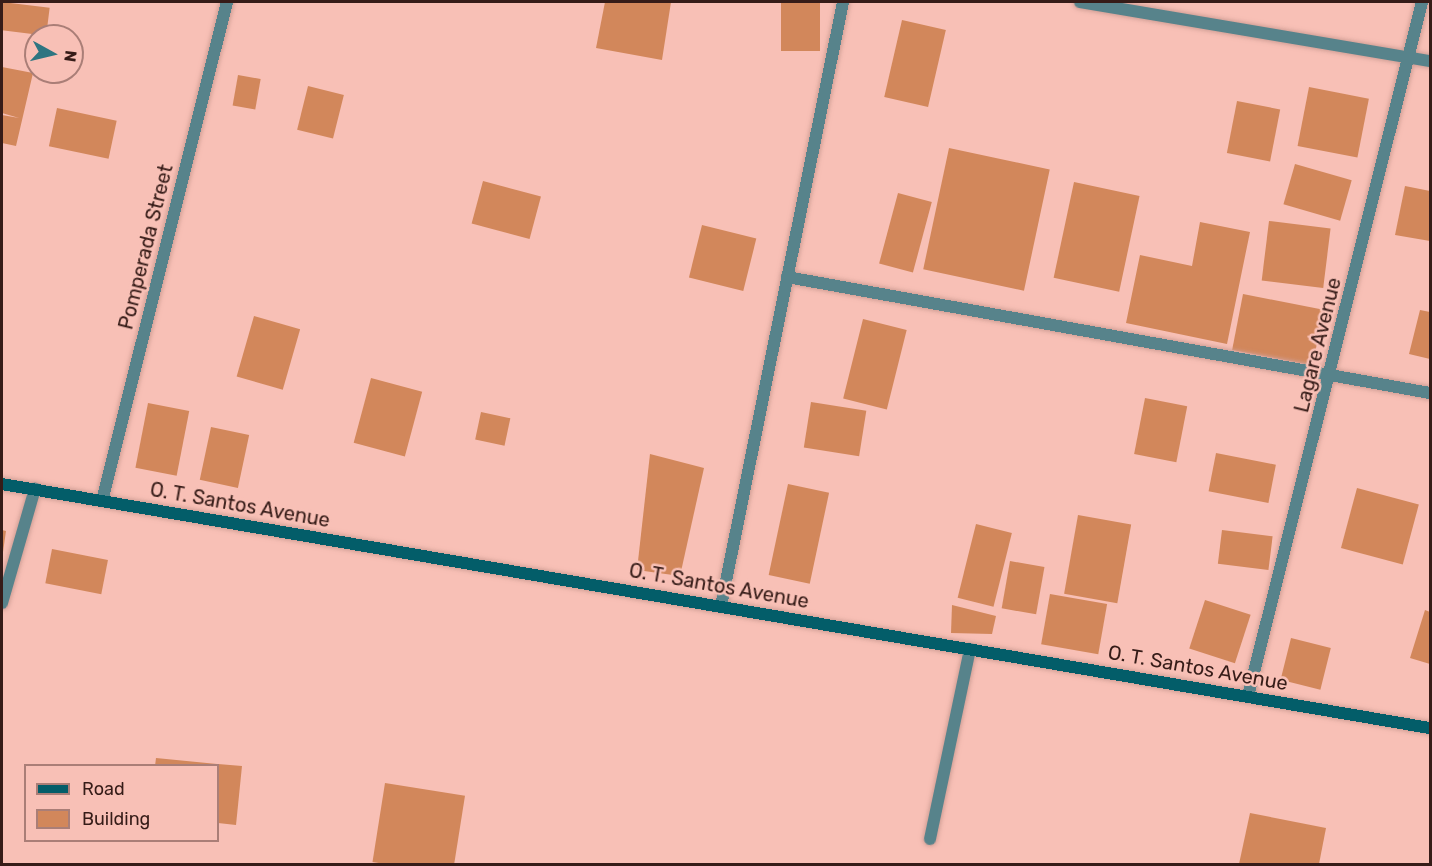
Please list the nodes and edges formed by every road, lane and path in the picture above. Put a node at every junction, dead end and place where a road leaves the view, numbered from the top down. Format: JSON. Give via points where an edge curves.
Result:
{"nodes":[{"id":1,"x":227,"y":2,"type":"edge"},
{"id":2,"x":843,"y":2,"type":"edge"},
{"id":3,"x":1080,"y":2,"type":"edge"},
{"id":4,"x":1422,"y":2,"type":"edge"},
{"id":5,"x":1409,"y":58,"type":"junction"},
{"id":6,"x":1431,"y":61,"type":"edge"},
{"id":7,"x":787,"y":277,"type":"junction"},
{"id":8,"x":1331,"y":375,"type":"junction"},
{"id":9,"x":1431,"y":393,"type":"edge"},
{"id":10,"x":2,"y":484,"type":"edge"},
{"id":11,"x":34,"y":489,"type":"junction"},
{"id":12,"x":102,"y":501,"type":"junction"},
{"id":13,"x":2,"y":603,"type":"edge"},
{"id":14,"x":721,"y":606,"type":"junction"},
{"id":15,"x":970,"y":649,"type":"junction"},
{"id":16,"x":1248,"y":696,"type":"junction"},
{"id":17,"x":1431,"y":728,"type":"edge"},
{"id":18,"x":930,"y":839,"type":"dead end"}],
"edges":[{"from":1,"to":12,"type":"street","name":"Pomperada Street"},
{"from":2,"to":7,"type":"street"},
{"from":3,"to":5,"type":"street"},
{"from":4,"to":5,"type":"street","name":"Lagare Avenue"},
{"from":5,"to":6,"type":"street"},
{"from":5,"to":8,"type":"street","name":"Lagare Avenue"},
{"from":7,"to":8,"type":"street"},
{"from":7,"to":14,"type":"street"},
{"from":8,"to":9,"type":"street"},
{"from":8,"to":16,"type":"street","name":"Lagare Avenue"},
{"from":10,"to":11,"type":"street","name":"O. T. Santos Avenue"},
{"from":11,"to":12,"type":"street","name":"O. T. Santos Avenue"},
{"from":11,"to":13,"type":"street"},
{"from":12,"to":14,"type":"street","name":"O. T. Santos Avenue"},
{"from":14,"to":15,"type":"street","name":"O. T. Santos Avenue"},
{"from":15,"to":16,"type":"street","name":"O. T. Santos Avenue"},
{"from":15,"to":18,"type":"street"},
{"from":16,"to":17,"type":"street","name":"O. T. Santos Avenue"}]}
